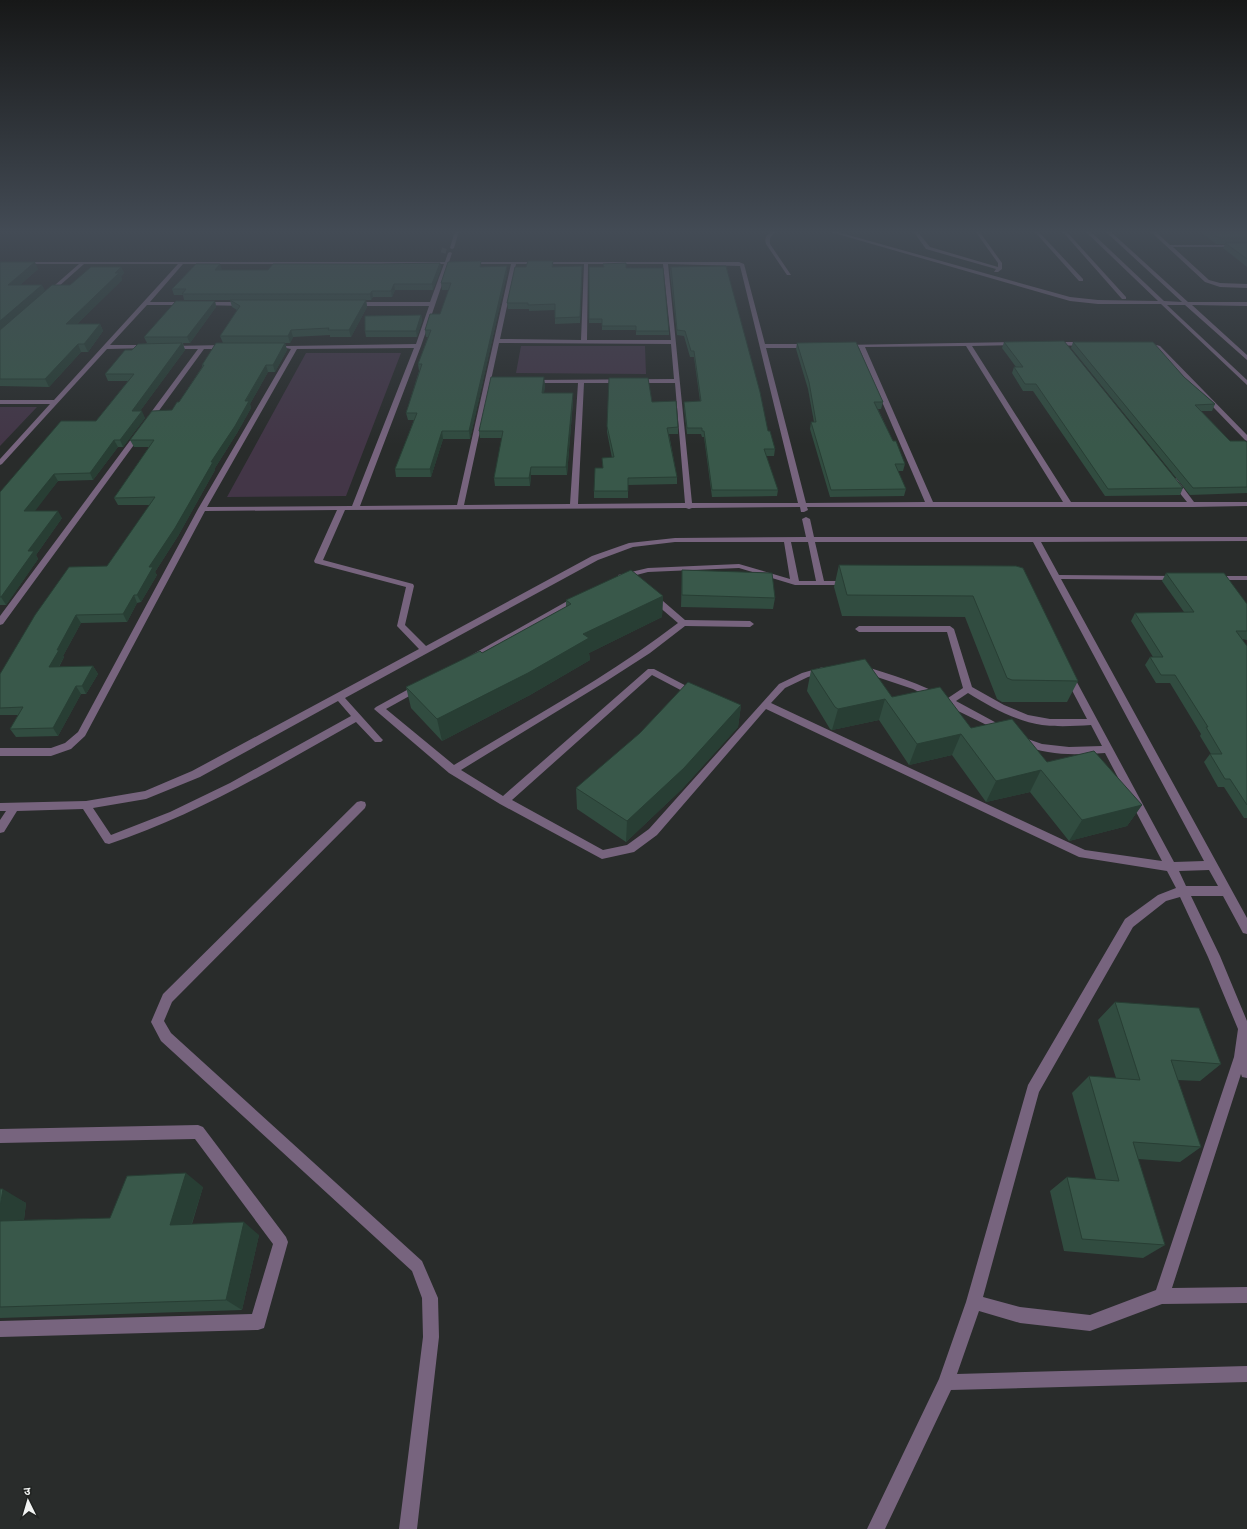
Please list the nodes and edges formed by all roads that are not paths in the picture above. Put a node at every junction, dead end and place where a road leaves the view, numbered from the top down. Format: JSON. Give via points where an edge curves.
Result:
{"nodes":[{"id":1,"x":506,"y":302,"type":"edge"},
{"id":2,"x":585,"y":302,"type":"edge"},
{"id":3,"x":669,"y":302,"type":"edge"},
{"id":4,"x":751,"y":302,"type":"edge"},
{"id":5,"x":1109,"y":302,"type":"edge"},
{"id":6,"x":145,"y":303,"type":"joint"},
{"id":7,"x":249,"y":304,"type":"edge"},
{"id":8,"x":344,"y":304,"type":"edge"},
{"id":9,"x":431,"y":304,"type":"joint"},
{"id":10,"x":1163,"y":304,"type":"junction"},
{"id":11,"x":1187,"y":304,"type":"junction"},
{"id":12,"x":1247,"y":304,"type":"edge"},
{"id":13,"x":498,"y":341,"type":"junction"},
{"id":14,"x":584,"y":341,"type":"junction"},
{"id":15,"x":674,"y":342,"type":"junction"},
{"id":16,"x":1094,"y":343,"type":"edge"},
{"id":17,"x":1141,"y":343,"type":"edge"},
{"id":18,"x":1023,"y":344,"type":"edge"},
{"id":19,"x":1047,"y":344,"type":"edge"},
{"id":20,"x":968,"y":345,"type":"junction"},
{"id":21,"x":418,"y":346,"type":"junction"},
{"id":22,"x":762,"y":346,"type":"junction"},
{"id":23,"x":815,"y":346,"type":"edge"},
{"id":24,"x":838,"y":346,"type":"edge"},
{"id":25,"x":861,"y":346,"type":"junction"},
{"id":26,"x":106,"y":347,"type":"junction"},
{"id":27,"x":157,"y":347,"type":"edge"},
{"id":28,"x":165,"y":347,"type":"edge"},
{"id":29,"x":202,"y":347,"type":"junction"},
{"id":30,"x":233,"y":347,"type":"edge"},
{"id":31,"x":279,"y":347,"type":"edge"},
{"id":32,"x":294,"y":347,"type":"junction"},
{"id":33,"x":1247,"y":358,"type":"edge"},
{"id":34,"x":580,"y":381,"type":"junction"},
{"id":35,"x":677,"y":381,"type":"junction"},
{"id":36,"x":488,"y":382,"type":"junction"},
{"id":37,"x":496,"y":382,"type":"edge"},
{"id":38,"x":526,"y":382,"type":"edge"},
{"id":39,"x":1247,"y":384,"type":"edge"},
{"id":40,"x":0,"y":402,"type":"edge"},
{"id":41,"x":56,"y":402,"type":"junction"},
{"id":42,"x":1247,"y":439,"type":"edge"},
{"id":43,"x":0,"y":452,"type":"edge"},
{"id":44,"x":10,"y":452,"type":"junction"},
{"id":45,"x":0,"y":463,"type":"edge"},
{"id":46,"x":1168,"y":474,"type":"edge"},
{"id":47,"x":930,"y":504,"type":"junction"},
{"id":48,"x":1247,"y":504,"type":"edge"},
{"id":49,"x":1069,"y":505,"type":"junction"},
{"id":50,"x":1193,"y":505,"type":"junction"},
{"id":51,"x":460,"y":507,"type":"junction"},
{"id":52,"x":574,"y":507,"type":"junction"},
{"id":53,"x":689,"y":507,"type":"junction"},
{"id":54,"x":342,"y":508,"type":"junction"},
{"id":55,"x":355,"y":508,"type":"junction"},
{"id":56,"x":803,"y":508,"type":"junction"},
{"id":57,"x":202,"y":509,"type":"junction"},
{"id":58,"x":806,"y":520,"type":"dead end"},
{"id":59,"x":1247,"y":539,"type":"edge"},
{"id":60,"x":787,"y":540,"type":"junction"},
{"id":61,"x":812,"y":540,"type":"junction"},
{"id":62,"x":1036,"y":540,"type":"junction"},
{"id":63,"x":627,"y":574,"type":"junction"},
{"id":64,"x":1057,"y":577,"type":"junction"},
{"id":65,"x":1182,"y":578,"type":"edge"},
{"id":66,"x":1206,"y":578,"type":"edge"},
{"id":67,"x":1222,"y":578,"type":"junction"},
{"id":68,"x":1247,"y":578,"type":"edge"},
{"id":69,"x":610,"y":581,"type":"edge"},
{"id":70,"x":795,"y":583,"type":"junction"},
{"id":71,"x":821,"y":583,"type":"junction"},
{"id":72,"x":860,"y":583,"type":"edge"},
{"id":73,"x":1230,"y":589,"type":"edge"},
{"id":74,"x":584,"y":594,"type":"edge"},
{"id":75,"x":0,"y":622,"type":"edge"},
{"id":76,"x":683,"y":623,"type":"junction"},
{"id":77,"x":750,"y":624,"type":"dead end"},
{"id":78,"x":859,"y":630,"type":"dead end"},
{"id":79,"x":425,"y":650,"type":"junction"},
{"id":80,"x":461,"y":663,"type":"edge"},
{"id":81,"x":1065,"y":667,"type":"edge"},
{"id":82,"x":836,"y":668,"type":"edge"},
{"id":83,"x":851,"y":668,"type":"edge"},
{"id":84,"x":427,"y":682,"type":"edge"},
{"id":85,"x":968,"y":689,"type":"junction"},
{"id":86,"x":338,"y":697,"type":"junction"},
{"id":87,"x":699,"y":697,"type":"edge"},
{"id":88,"x":950,"y":701,"type":"junction"},
{"id":89,"x":765,"y":704,"type":"junction"},
{"id":90,"x":357,"y":718,"type":"junction"},
{"id":91,"x":1094,"y":722,"type":"junction"},
{"id":92,"x":378,"y":740,"type":"dead end"},
{"id":93,"x":1109,"y":749,"type":"junction"},
{"id":94,"x":0,"y":752,"type":"edge"},
{"id":95,"x":453,"y":770,"type":"junction"},
{"id":96,"x":504,"y":801,"type":"junction"},
{"id":97,"x":86,"y":805,"type":"junction"},
{"id":98,"x":361,"y":805,"type":"dead end"},
{"id":99,"x":14,"y":806,"type":"junction"},
{"id":100,"x":0,"y":807,"type":"edge"},
{"id":101,"x":0,"y":829,"type":"edge"},
{"id":102,"x":1212,"y":865,"type":"junction"},
{"id":103,"x":1171,"y":867,"type":"junction"},
{"id":104,"x":1182,"y":891,"type":"junction"},
{"id":105,"x":1226,"y":891,"type":"junction"},
{"id":106,"x":1247,"y":929,"type":"edge"},
{"id":107,"x":1240,"y":1057,"type":"junction"},
{"id":108,"x":1247,"y":1072,"type":"edge"},
{"id":109,"x":0,"y":1136,"type":"edge"},
{"id":110,"x":1247,"y":1295,"type":"edge"},
{"id":111,"x":1162,"y":1296,"type":"junction"},
{"id":112,"x":974,"y":1302,"type":"junction"},
{"id":113,"x":0,"y":1329,"type":"edge"},
{"id":114,"x":1247,"y":1374,"type":"edge"},
{"id":115,"x":946,"y":1382,"type":"junction"},
{"id":116,"x":408,"y":1529,"type":"edge"},
{"id":117,"x":876,"y":1529,"type":"edge"}],
"edges":[{"from":1,"to":13,"type":"street"},
{"from":2,"to":14,"type":"street"},
{"from":3,"to":15,"type":"street"},
{"from":4,"to":22,"type":"street"},
{"from":5,"to":10,"type":"street"},
{"from":6,"to":7,"type":"street"},
{"from":6,"to":26,"type":"street"},
{"from":8,"to":9,"type":"street"},
{"from":9,"to":21,"type":"street"},
{"from":10,"to":11,"type":"street"},
{"from":10,"to":39,"type":"street"},
{"from":11,"to":12,"type":"street"},
{"from":11,"to":33,"type":"street"},
{"from":13,"to":14,"type":"street"},
{"from":13,"to":36,"type":"street"},
{"from":14,"to":15,"type":"street"},
{"from":15,"to":35,"type":"street"},
{"from":16,"to":19,"type":"street","via":[[1065,347]]},
{"from":17,"to":42,"type":"street","via":[[1158,347]]},
{"from":18,"to":20,"type":"street"},
{"from":20,"to":25,"type":"street"},
{"from":20,"to":49,"type":"street"},
{"from":21,"to":32,"type":"street"},
{"from":21,"to":55,"type":"street"},
{"from":22,"to":23,"type":"street"},
{"from":22,"to":56,"type":"street"},
{"from":24,"to":25,"type":"street"},
{"from":25,"to":47,"type":"street"},
{"from":26,"to":27,"type":"street"},
{"from":26,"to":41,"type":"street"},
{"from":28,"to":29,"type":"street"},
{"from":29,"to":30,"type":"street"},
{"from":29,"to":75,"type":"street"},
{"from":31,"to":32,"type":"street"},
{"from":32,"to":57,"type":"street"},
{"from":34,"to":35,"type":"street"},
{"from":34,"to":38,"type":"street"},
{"from":34,"to":52,"type":"street"},
{"from":35,"to":53,"type":"street"},
{"from":36,"to":37,"type":"street"},
{"from":36,"to":51,"type":"street"},
{"from":40,"to":41,"type":"street"},
{"from":41,"to":44,"type":"street"},
{"from":43,"to":44,"type":"street"},
{"from":44,"to":45,"type":"street"},
{"from":46,"to":50,"type":"street"},
{"from":47,"to":49,"type":"street"},
{"from":47,"to":56,"type":"street"},
{"from":48,"to":50,"type":"street"},
{"from":49,"to":50,"type":"street"},
{"from":51,"to":52,"type":"street"},
{"from":51,"to":55,"type":"street"},
{"from":52,"to":53,"type":"street"},
{"from":53,"to":56,"type":"street"},
{"from":54,"to":55,"type":"street"},
{"from":54,"to":57,"type":"street"},
{"from":54,"to":79,"type":"street","via":[[318,561],[410,586],[401,626]]},
{"from":57,"to":94,"type":"street","via":[[82,734],[68,746],[51,752]]},
{"from":58,"to":61,"type":"street"},
{"from":59,"to":62,"type":"street"},
{"from":60,"to":61,"type":"street"},
{"from":60,"to":70,"type":"street"},
{"from":60,"to":79,"type":"street","via":[[675,540],[632,545],[595,558]]},
{"from":61,"to":62,"type":"street"},
{"from":61,"to":71,"type":"street"},
{"from":62,"to":64,"type":"street"},
{"from":63,"to":69,"type":"street"},
{"from":63,"to":70,"type":"street","via":[[648,570],[739,566]]},
{"from":63,"to":76,"type":"street"},
{"from":64,"to":65,"type":"street"},
{"from":64,"to":102,"type":"street"},
{"from":66,"to":67,"type":"street"},
{"from":67,"to":68,"type":"street"},
{"from":67,"to":73,"type":"street"},
{"from":70,"to":71,"type":"street"},
{"from":71,"to":72,"type":"street"},
{"from":74,"to":80,"type":"street"},
{"from":76,"to":77,"type":"street"},
{"from":76,"to":95,"type":"street","via":[[647,651],[602,680]]},
{"from":78,"to":85,"type":"street","via":[[950,629]]},
{"from":79,"to":86,"type":"street"},
{"from":81,"to":91,"type":"street"},
{"from":82,"to":89,"type":"street","via":[[805,675],[782,686]]},
{"from":83,"to":88,"type":"street","via":[[889,676]]},
{"from":84,"to":95,"type":"street","via":[[379,709]]},
{"from":85,"to":88,"type":"street"},
{"from":85,"to":91,"type":"street","via":[[1007,711],[1035,720]]},
{"from":86,"to":90,"type":"street"},
{"from":86,"to":97,"type":"street","via":[[196,774],[146,794]]},
{"from":87,"to":96,"type":"street","via":[[651,671]]},
{"from":88,"to":93,"type":"street","via":[[1012,735],[1042,748]]},
{"from":89,"to":96,"type":"street","via":[[744,720],[653,832],[630,849],[602,855]]},
{"from":89,"to":103,"type":"street","via":[[1083,854]]},
{"from":90,"to":92,"type":"street"},
{"from":90,"to":97,"type":"street","via":[[227,789],[174,815],[109,840]]},
{"from":91,"to":93,"type":"street"},
{"from":93,"to":103,"type":"street"},
{"from":95,"to":96,"type":"street"},
{"from":97,"to":99,"type":"street"},
{"from":98,"to":116,"type":"street","via":[[167,998],[157,1022],[166,1037],[417,1266],[430,1298],[431,1337]]},
{"from":99,"to":100,"type":"street"},
{"from":99,"to":101,"type":"street"},
{"from":102,"to":103,"type":"street"},
{"from":102,"to":105,"type":"street"},
{"from":103,"to":104,"type":"street"},
{"from":104,"to":105,"type":"street"},
{"from":104,"to":107,"type":"street","via":[[1214,956],[1244,1029]]},
{"from":104,"to":112,"type":"street","via":[[1162,898],[1129,923],[1033,1090]]},
{"from":105,"to":106,"type":"street"},
{"from":107,"to":108,"type":"street"},
{"from":107,"to":111,"type":"street"},
{"from":109,"to":113,"type":"street","via":[[198,1132],[281,1242],[258,1322]]},
{"from":110,"to":111,"type":"street"},
{"from":111,"to":112,"type":"street","via":[[1090,1323],[1020,1315]]},
{"from":112,"to":115,"type":"street"},
{"from":114,"to":115,"type":"street"},
{"from":115,"to":117,"type":"street"}]}
